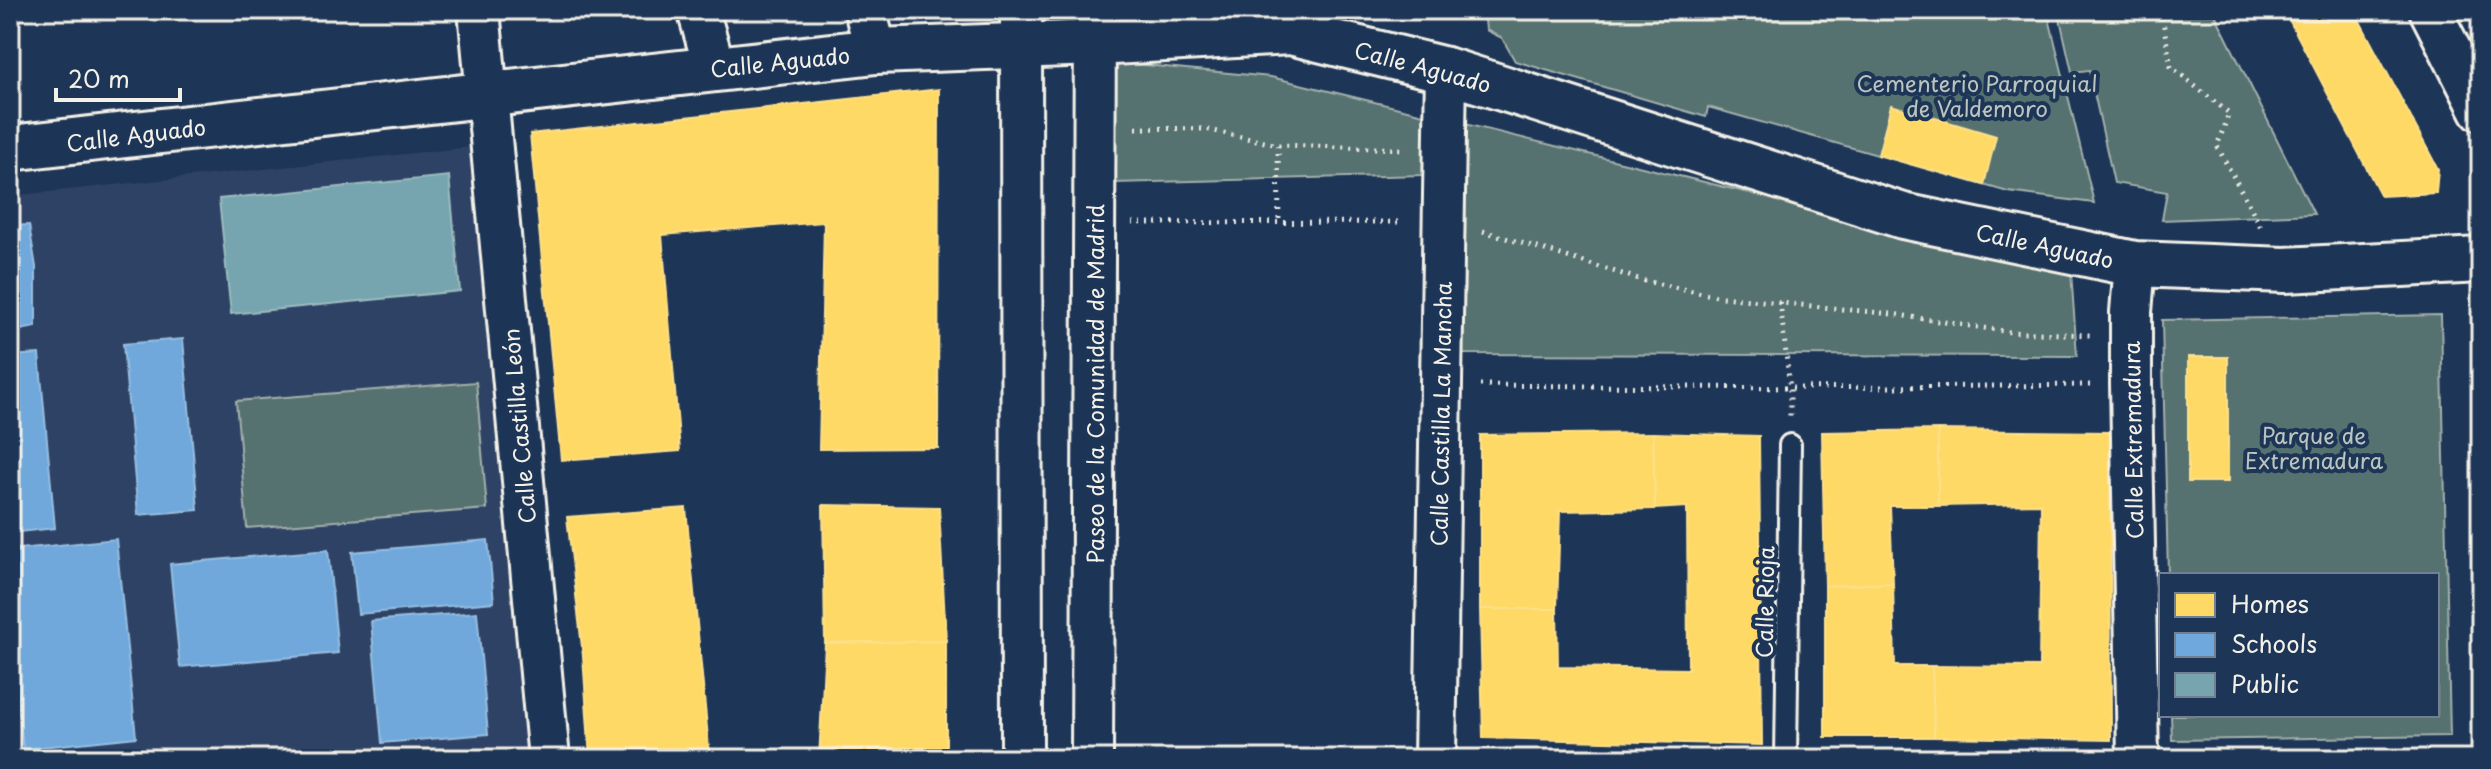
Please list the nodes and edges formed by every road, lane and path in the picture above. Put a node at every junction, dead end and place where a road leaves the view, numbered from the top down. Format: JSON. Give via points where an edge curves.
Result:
{"nodes":[{"id":1,"x":479,"y":10,"type":"edge"},
{"id":2,"x":698,"y":10,"type":"edge"},
{"id":3,"x":2161,"y":10,"type":"edge"},
{"id":4,"x":2430,"y":10,"type":"edge"},
{"id":5,"x":1290,"y":21,"type":"edge"},
{"id":6,"x":1021,"y":27,"type":"edge"},
{"id":7,"x":1095,"y":27,"type":"edge"},
{"id":8,"x":870,"y":30,"type":"edge"},
{"id":9,"x":715,"y":69,"type":"junction"},
{"id":10,"x":1446,"y":70,"type":"junction"},
{"id":11,"x":486,"y":94,"type":"junction"},
{"id":12,"x":2481,"y":110,"type":"edge"},
{"id":13,"x":1094,"y":129,"type":"junction"},
{"id":14,"x":1278,"y":145,"type":"junction"},
{"id":15,"x":10,"y":148,"type":"edge"},
{"id":16,"x":1445,"y":150,"type":"junction"},
{"id":17,"x":1279,"y":222,"type":"junction"},
{"id":18,"x":1444,"y":222,"type":"junction"},
{"id":19,"x":1094,"y":224,"type":"junction"},
{"id":20,"x":2481,"y":260,"type":"edge"},
{"id":21,"x":2135,"y":264,"type":"junction"},
{"id":22,"x":2285,"y":270,"type":"junction"},
{"id":23,"x":1780,"y":302,"type":"junction"},
{"id":24,"x":2131,"y":336,"type":"junction"},
{"id":25,"x":1441,"y":384,"type":"junction"},
{"id":26,"x":2131,"y":384,"type":"junction"},
{"id":27,"x":1790,"y":388,"type":"junction"},
{"id":28,"x":1790,"y":445,"type":"dead end"},
{"id":29,"x":549,"y":759,"type":"edge"},
{"id":30,"x":1022,"y":759,"type":"edge"},
{"id":31,"x":1092,"y":759,"type":"edge"},
{"id":32,"x":1435,"y":759,"type":"edge"},
{"id":33,"x":1786,"y":759,"type":"edge"},
{"id":34,"x":2138,"y":759,"type":"edge"}],
"edges":[{"from":1,"to":11,"type":"street","name":"Calle Castilla León"},
{"from":2,"to":9,"type":"street"},
{"from":3,"to":22,"type":"path","via":[[2171,67],[2229,113],[2217,146]]},
{"from":4,"to":12,"type":"street"},
{"from":5,"to":7,"type":"street","name":"Calle Aguado"},
{"from":5,"to":10,"type":"street","name":"Calle Aguado"},
{"from":6,"to":7,"type":"street","name":"Calle Aguado"},
{"from":6,"to":8,"type":"street","name":"Calle Aguado"},
{"from":6,"to":30,"type":"street"},
{"from":7,"to":13,"type":"street","name":"Paseo de la Comunidad de Madrid"},
{"from":8,"to":9,"type":"street","name":"Calle Aguado"},
{"from":9,"to":11,"type":"street","name":"Calle Aguado"},
{"from":10,"to":16,"type":"street","name":"Calle Castilla La Mancha"},
{"from":10,"to":21,"type":"street","name":"Calle Aguado","via":[[1903,216]]},
{"from":11,"to":15,"type":"street","name":"Calle Aguado"},
{"from":11,"to":29,"type":"street","name":"Calle Castilla León"},
{"from":13,"to":14,"type":"path","via":[[1205,129]]},
{"from":13,"to":19,"type":"street","name":"Paseo de la Comunidad de Madrid"},
{"from":14,"to":16,"type":"path"},
{"from":14,"to":17,"type":"path"},
{"from":16,"to":18,"type":"street","name":"Calle Castilla La Mancha"},
{"from":17,"to":18,"type":"path"},
{"from":17,"to":19,"type":"path"},
{"from":18,"to":23,"type":"path","via":[[1645,281],[1721,297]]},
{"from":18,"to":25,"type":"street","name":"Calle Castilla La Mancha"},
{"from":19,"to":31,"type":"street","name":"Paseo de la Comunidad de Madrid"},
{"from":20,"to":22,"type":"street","name":"Calle Aguado"},
{"from":21,"to":22,"type":"street","name":"Calle Aguado"},
{"from":21,"to":24,"type":"street","name":"Calle Extremadura"},
{"from":23,"to":24,"type":"path","via":[[2010,332]]},
{"from":23,"to":27,"type":"path"},
{"from":24,"to":26,"type":"street","name":"Calle Extremadura"},
{"from":25,"to":27,"type":"path"},
{"from":25,"to":32,"type":"street","name":"Calle Castilla La Mancha"},
{"from":26,"to":27,"type":"path"},
{"from":26,"to":34,"type":"street","name":"Calle Extremadura"},
{"from":28,"to":33,"type":"lane","name":"Calle Rioja"}]}
